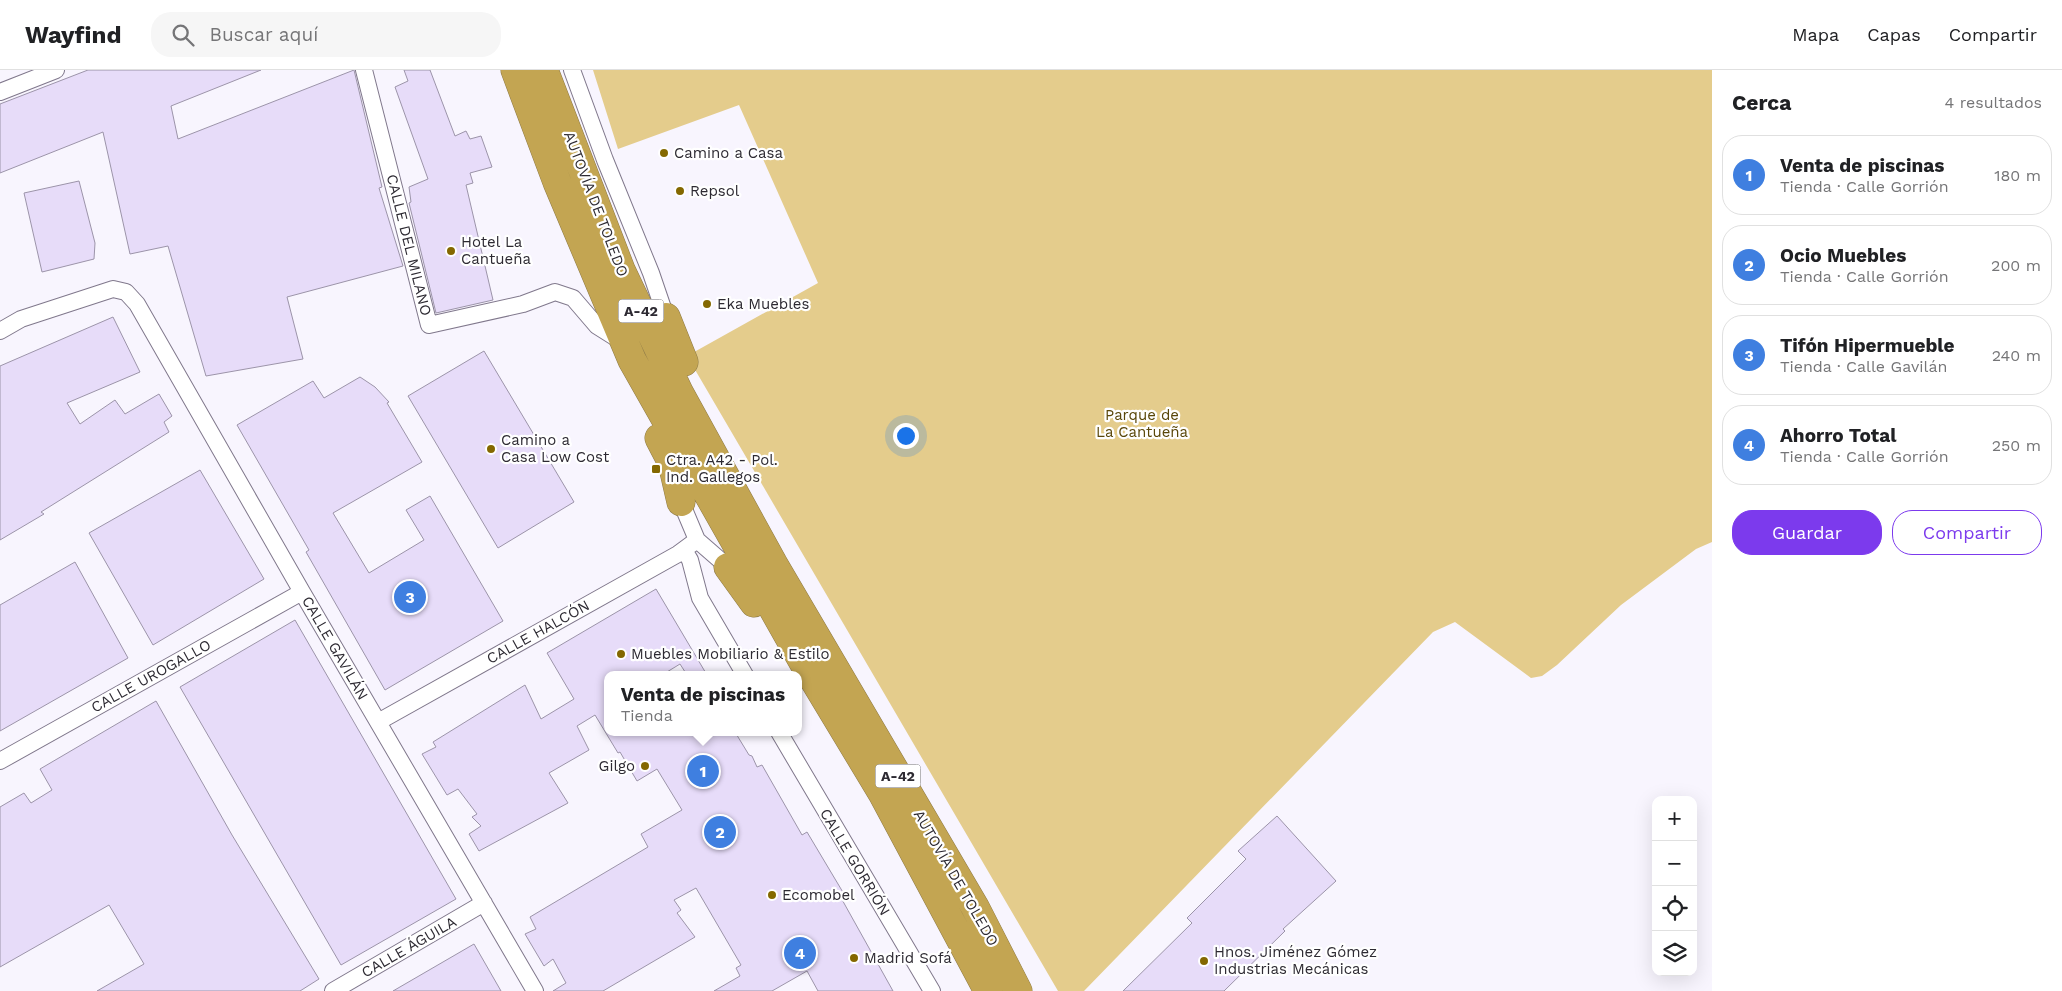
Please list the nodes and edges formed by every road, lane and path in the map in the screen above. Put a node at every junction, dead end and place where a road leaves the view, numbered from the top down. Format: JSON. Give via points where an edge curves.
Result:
{"nodes":[{"id":1,"x":56,"y":70,"type":"edge"},
{"id":2,"x":364,"y":70,"type":"edge"},
{"id":3,"x":515,"y":70,"type":"edge"},
{"id":4,"x":544,"y":70,"type":"edge"},
{"id":5,"x":572,"y":70,"type":"edge"},
{"id":6,"x":0,"y":92,"type":"edge"},
{"id":7,"x":666,"y":317,"type":"joint"},
{"id":8,"x":0,"y":331,"type":"edge"},
{"id":9,"x":628,"y":352,"type":"junction"},
{"id":10,"x":681,"y":502,"type":"joint"},
{"id":11,"x":761,"y":541,"type":"junction"},
{"id":12,"x":690,"y":545,"type":"junction"},
{"id":13,"x":728,"y":568,"type":"joint"},
{"id":14,"x":302,"y":592,"type":"junction"},
{"id":15,"x":803,"y":662,"type":"junction"},
{"id":16,"x":743,"y":671,"type":"edge"},
{"id":17,"x":378,"y":722,"type":"junction"},
{"id":18,"x":781,"y":736,"type":"edge"},
{"id":19,"x":0,"y":761,"type":"edge"},
{"id":20,"x":484,"y":903,"type":"junction"},
{"id":21,"x":332,"y":991,"type":"edge"},
{"id":22,"x":535,"y":991,"type":"edge"},
{"id":23,"x":932,"y":991,"type":"edge"},
{"id":24,"x":988,"y":991,"type":"edge"},
{"id":25,"x":1018,"y":991,"type":"edge"}],
"edges":[{"from":1,"to":6,"type":"street"},
{"from":2,"to":9,"type":"street","name":"CALLE DEL MILANO","via":[[429,325],[523,304],[555,292],[573,298],[597,326]]},
{"from":3,"to":9,"type":"highway","name":"AUTOVÍA DE TOLEDO","number":"A-42","via":[[557,182]]},
{"from":4,"to":11,"type":"highway","name":"AUTOVÍA DE TOLEDO","number":"A-42","via":[[621,270],[679,392]]},
{"from":5,"to":7,"type":"street"},
{"from":7,"to":11,"type":"highway","via":[[692,384],[750,495]]},
{"from":8,"to":14,"type":"street","name":"CALLE GAVILÁN","via":[[21,319],[113,289],[126,292],[137,304]]},
{"from":9,"to":10,"type":"highway","via":[[635,391],[672,463]]},
{"from":9,"to":15,"type":"highway","name":"AUTOVÍA DE TOLEDO","number":"A-42"},
{"from":10,"to":12,"type":"street"},
{"from":11,"to":25,"type":"highway","name":"AUTOVÍA DE TOLEDO","number":"A-42","via":[[975,907]]},
{"from":12,"to":13,"type":"street"},
{"from":12,"to":16,"type":"street","via":[[690,560],[700,598]]},
{"from":12,"to":17,"type":"street","name":"CALLE HALCÓN"},
{"from":13,"to":15,"type":"highway"},
{"from":14,"to":17,"type":"street","name":"CALLE GAVILÁN"},
{"from":14,"to":19,"type":"street","name":"CALLE UROGALLO"},
{"from":15,"to":24,"type":"highway","name":"AUTOVÍA DE TOLEDO","number":"A-42","via":[[882,793]]},
{"from":17,"to":20,"type":"street","name":"CALLE GAVILÁN"},
{"from":18,"to":23,"type":"street","name":"CALLE GORRIÓN"},
{"from":20,"to":21,"type":"street","name":"CALLE ÁGUILA"},
{"from":20,"to":22,"type":"street","name":"CALLE GAVILÁN"}]}
